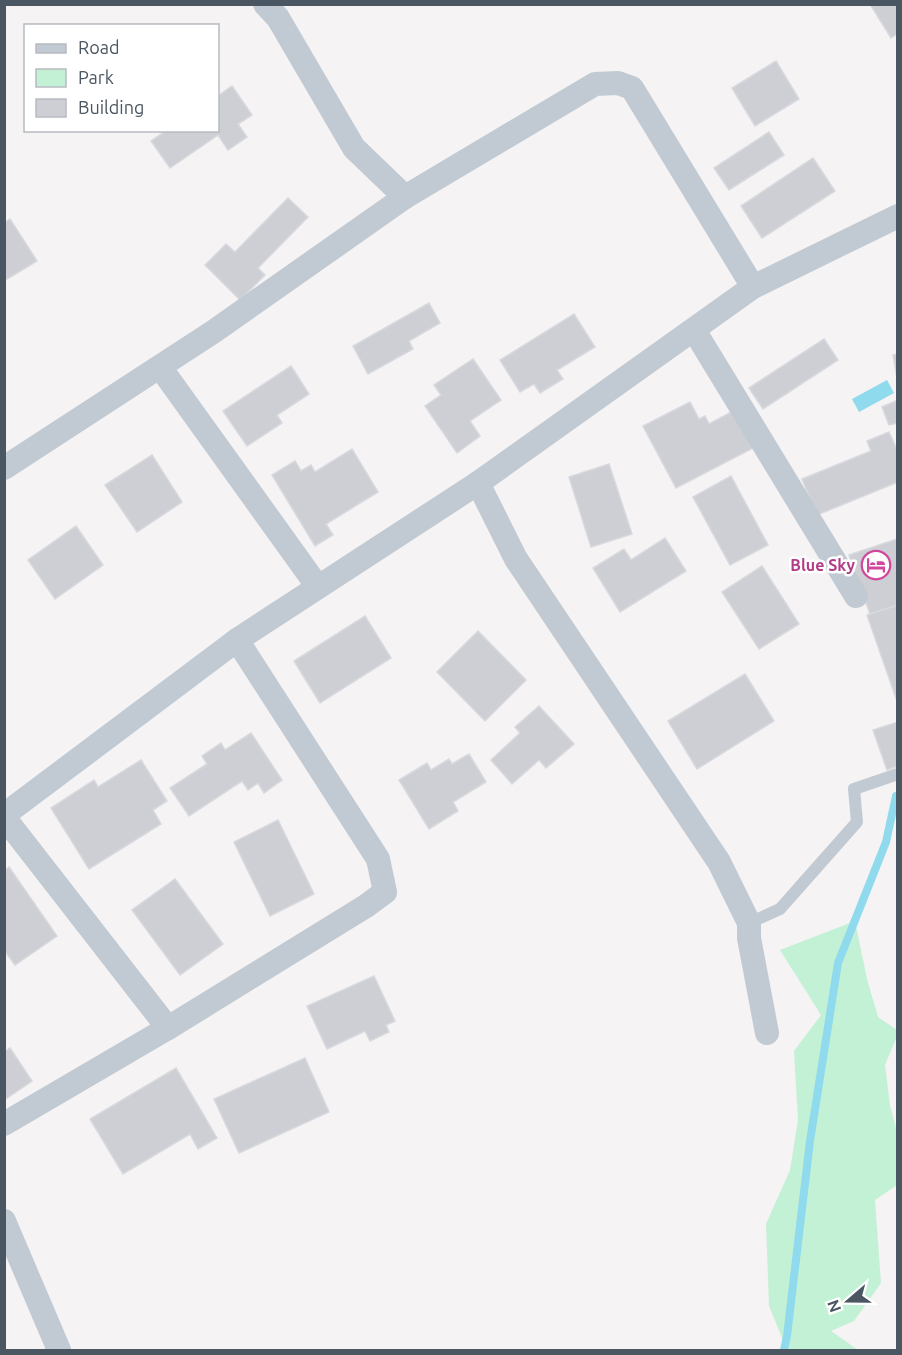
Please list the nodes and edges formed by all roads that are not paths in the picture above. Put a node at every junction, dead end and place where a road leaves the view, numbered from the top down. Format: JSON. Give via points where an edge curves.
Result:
{"nodes":[{"id":1,"x":265,"y":4,"type":"edge"},
{"id":2,"x":405,"y":197,"type":"junction"},
{"id":3,"x":897,"y":216,"type":"edge"},
{"id":4,"x":753,"y":287,"type":"junction"},
{"id":5,"x":694,"y":330,"type":"junction"},
{"id":6,"x":160,"y":367,"type":"junction"},
{"id":7,"x":4,"y":468,"type":"edge"},
{"id":8,"x":478,"y":483,"type":"junction"},
{"id":9,"x":318,"y":587,"type":"junction"},
{"id":10,"x":856,"y":596,"type":"dead end"},
{"id":11,"x":237,"y":640,"type":"junction"},
{"id":12,"x":897,"y":774,"type":"edge"},
{"id":13,"x":4,"y":816,"type":"edge"},
{"id":14,"x":748,"y":923,"type":"junction"},
{"id":15,"x":168,"y":1028,"type":"junction"},
{"id":16,"x":767,"y":1033,"type":"dead end"},
{"id":17,"x":4,"y":1124,"type":"edge"},
{"id":18,"x":4,"y":1221,"type":"edge"},
{"id":19,"x":59,"y":1350,"type":"edge"}],
"edges":[{"from":1,"to":2,"type":"street","via":[[278,18],[354,148]]},
{"from":2,"to":4,"type":"street","via":[[595,84],[618,83],[632,88]]},
{"from":2,"to":6,"type":"street"},
{"from":3,"to":4,"type":"street"},
{"from":4,"to":5,"type":"street"},
{"from":5,"to":8,"type":"street"},
{"from":5,"to":10,"type":"street"},
{"from":6,"to":7,"type":"street"},
{"from":6,"to":9,"type":"street"},
{"from":8,"to":9,"type":"street"},
{"from":8,"to":14,"type":"street","via":[[516,558],[719,862]]},
{"from":9,"to":11,"type":"street"},
{"from":11,"to":13,"type":"street"},
{"from":11,"to":15,"type":"street","via":[[378,859],[385,892]]},
{"from":12,"to":14,"type":"lane","via":[[854,789],[857,822],[780,909]]},
{"from":13,"to":15,"type":"street"},
{"from":14,"to":16,"type":"street"},
{"from":15,"to":17,"type":"street"},
{"from":18,"to":19,"type":"street"}]}
